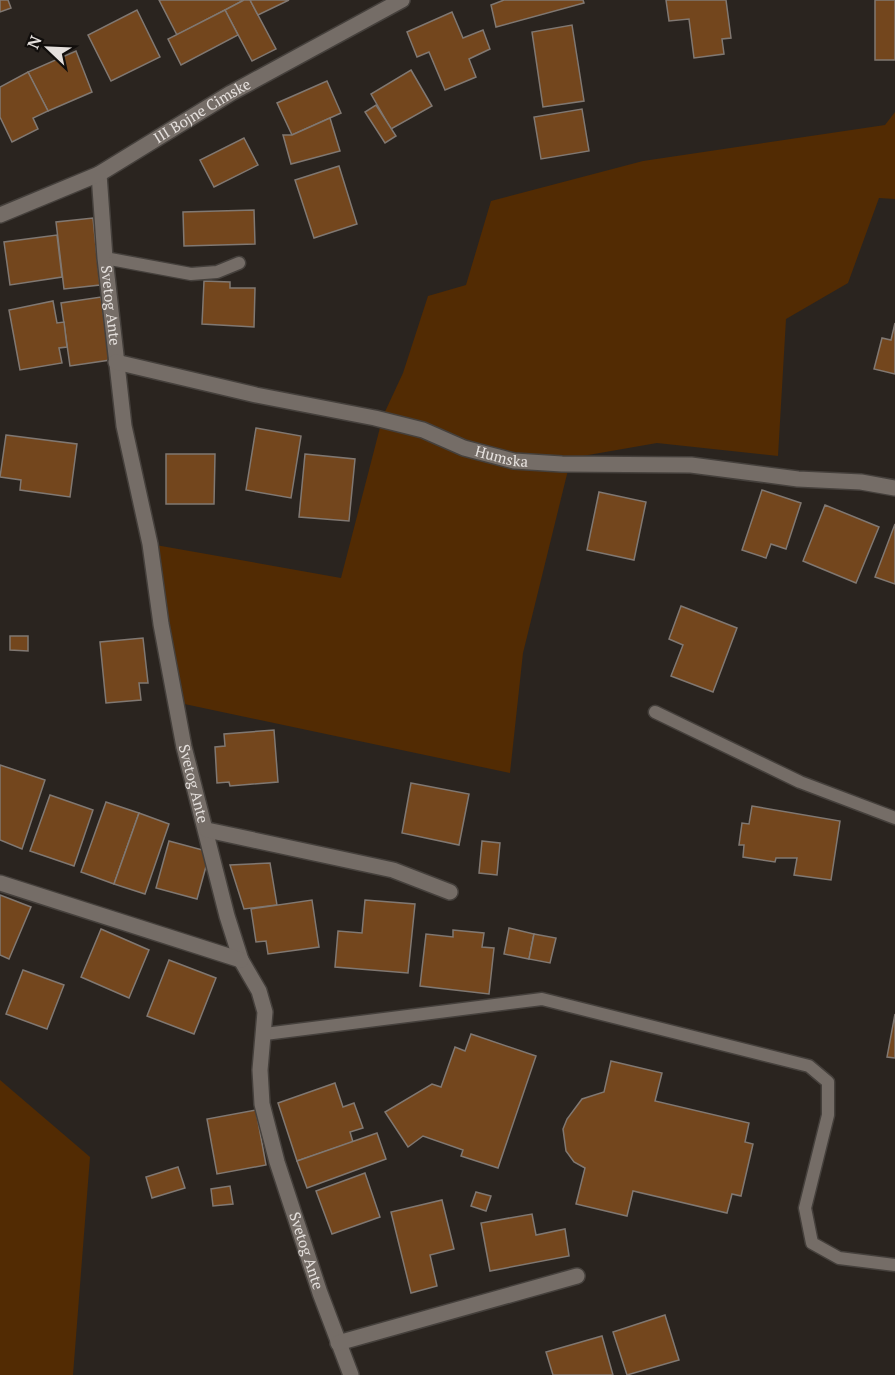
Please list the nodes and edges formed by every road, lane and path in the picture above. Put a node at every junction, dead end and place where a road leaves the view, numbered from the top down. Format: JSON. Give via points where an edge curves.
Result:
{"nodes":[{"id":1,"x":402,"y":0,"type":"edge"},
{"id":2,"x":99,"y":174,"type":"junction"},
{"id":3,"x":0,"y":215,"type":"edge"},
{"id":4,"x":105,"y":258,"type":"junction"},
{"id":5,"x":238,"y":263,"type":"dead end"},
{"id":6,"x":116,"y":362,"type":"junction"},
{"id":7,"x":895,"y":488,"type":"edge"},
{"id":8,"x":656,"y":712,"type":"dead end"},
{"id":9,"x":895,"y":818,"type":"edge"},
{"id":10,"x":207,"y":830,"type":"junction"},
{"id":11,"x":0,"y":883,"type":"edge"},
{"id":12,"x":450,"y":891,"type":"dead end"},
{"id":13,"x":241,"y":960,"type":"junction"},
{"id":14,"x":265,"y":1034,"type":"junction"},
{"id":15,"x":895,"y":1265,"type":"edge"},
{"id":16,"x":577,"y":1276,"type":"dead end"},
{"id":17,"x":338,"y":1343,"type":"junction"},
{"id":18,"x":351,"y":1375,"type":"edge"}],
"edges":[{"from":1,"to":2,"type":"street","name":"III Bojne Cimske","via":[[231,93]]},
{"from":2,"to":3,"type":"street","name":"III Bojne Cimske"},
{"from":2,"to":4,"type":"street","name":"Svetog Ante"},
{"from":4,"to":5,"type":"lane","via":[[191,274],[217,272]]},
{"from":4,"to":6,"type":"street","name":"Svetog Ante"},
{"from":6,"to":7,"type":"street","name":"Humska","via":[[256,395],[375,417],[514,461],[691,465]]},
{"from":6,"to":10,"type":"street","name":"Svetog Ante","via":[[124,426],[150,544],[175,702]]},
{"from":8,"to":9,"type":"lane","via":[[800,782]]},
{"from":10,"to":12,"type":"street","via":[[393,870]]},
{"from":10,"to":13,"type":"street","name":"Svetog Ante"},
{"from":11,"to":13,"type":"street"},
{"from":13,"to":14,"type":"street","name":"Svetog Ante","via":[[259,991],[265,1012]]},
{"from":14,"to":15,"type":"lane","via":[[542,999],[809,1066],[828,1082],[828,1116],[805,1208],[812,1243],[839,1258]]},
{"from":14,"to":17,"type":"street","name":"Svetog Ante","via":[[260,1071],[262,1104],[277,1162]]},
{"from":16,"to":17,"type":"street"},
{"from":17,"to":18,"type":"street","name":"Svetog Ante"}]}
